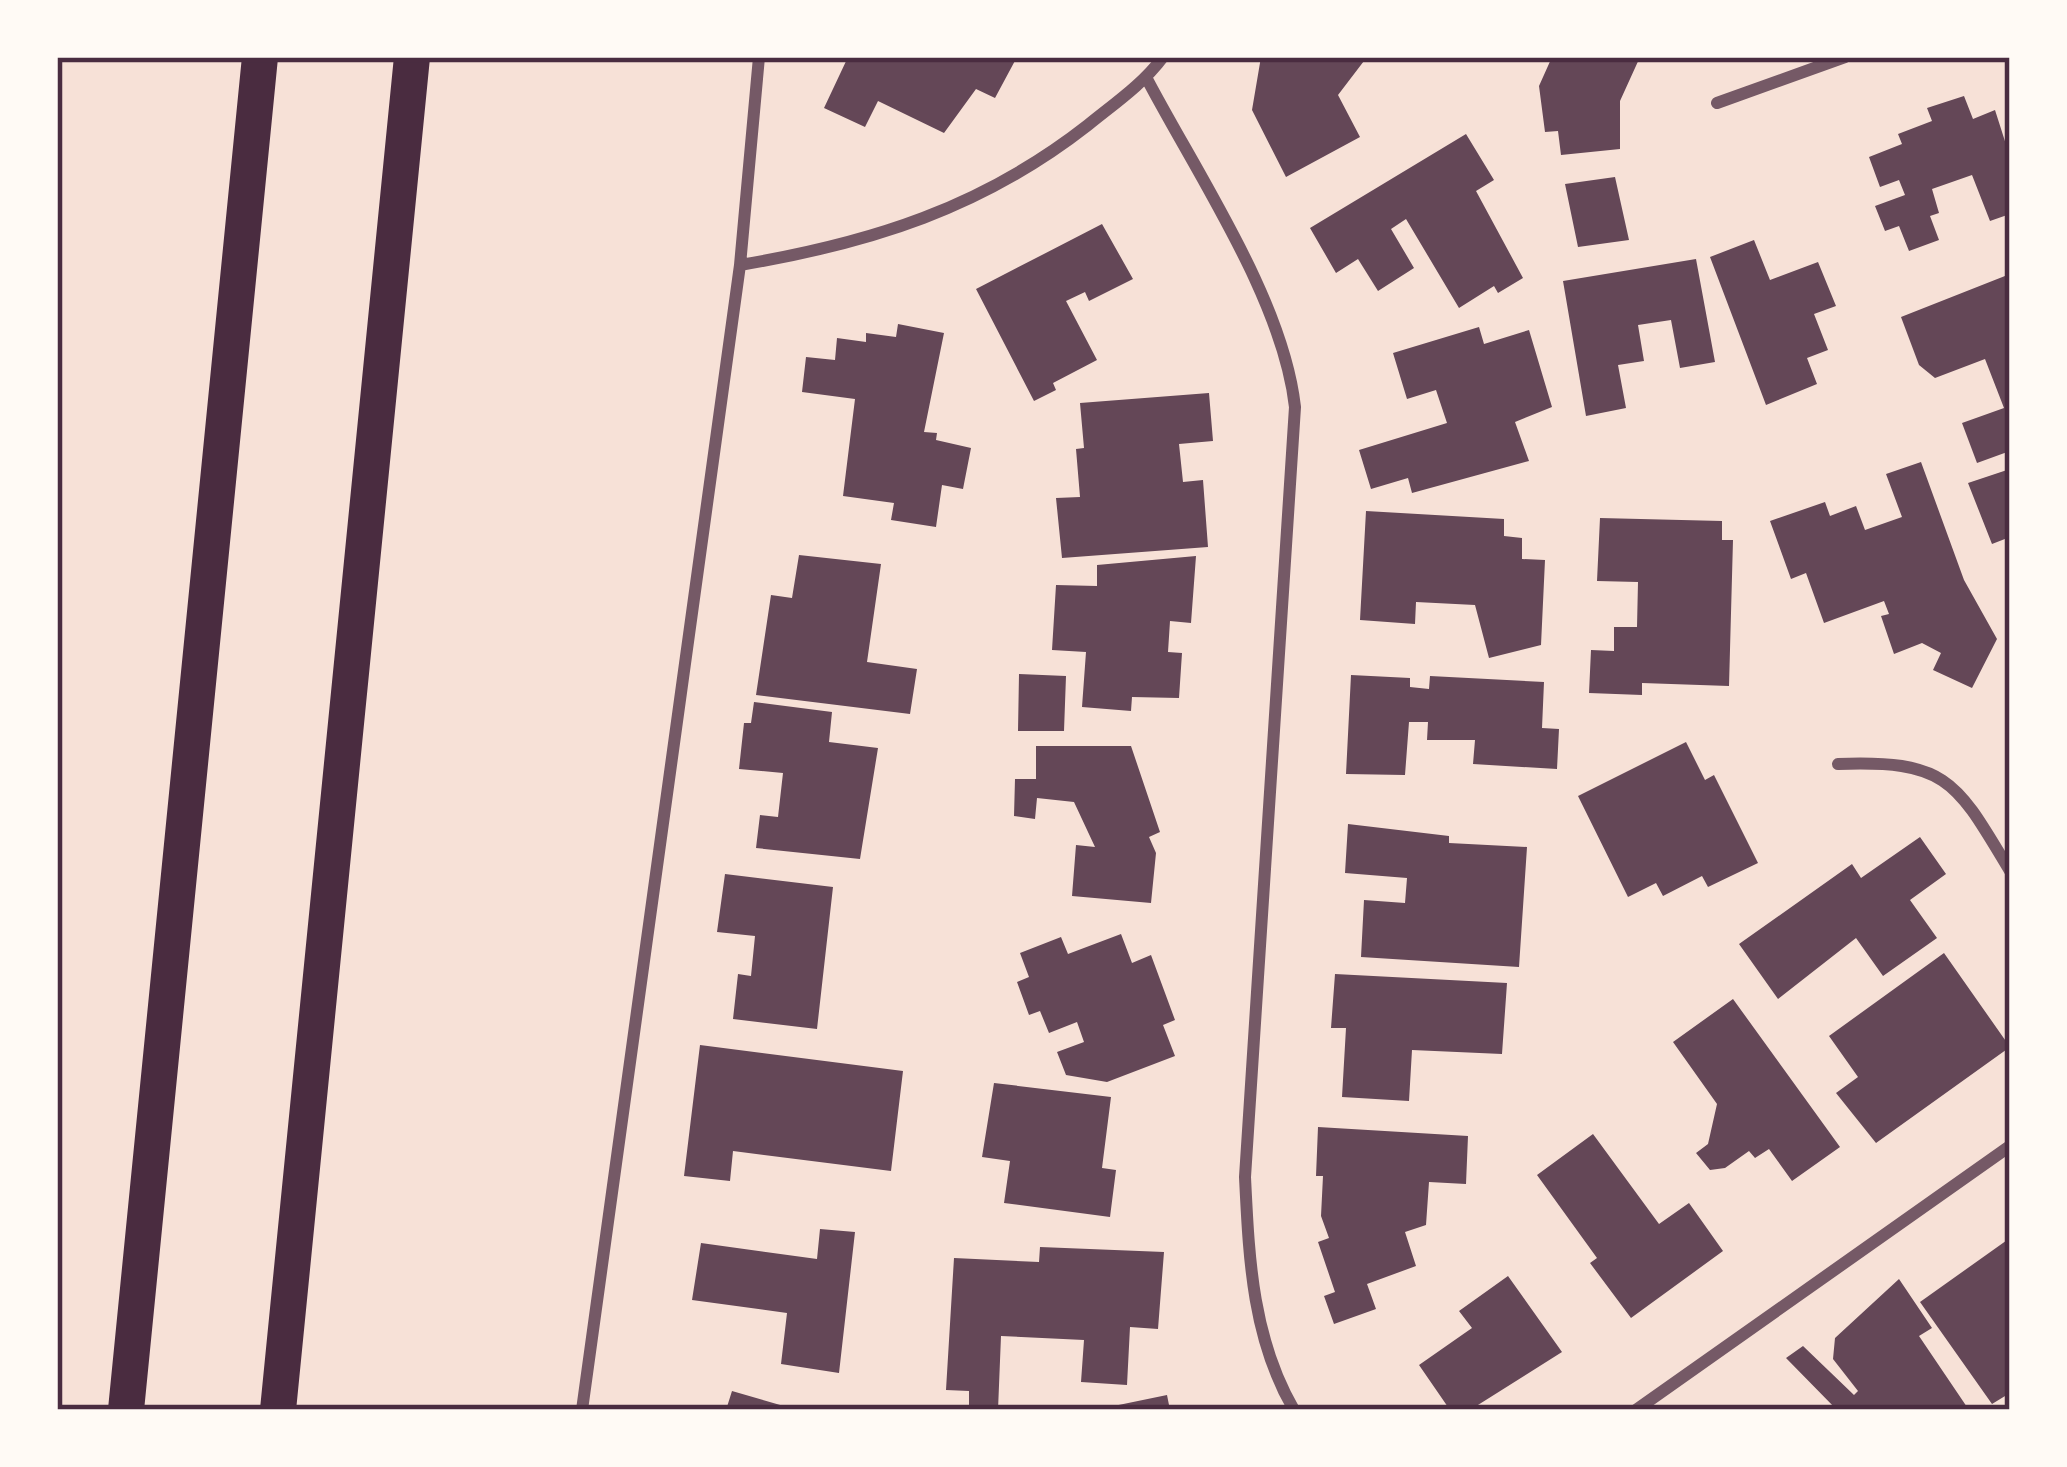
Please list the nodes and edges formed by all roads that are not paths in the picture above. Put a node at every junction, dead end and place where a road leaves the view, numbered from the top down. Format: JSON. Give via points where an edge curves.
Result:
{"nodes":[{"id":1,"x":260,"y":57,"type":"edge"},
{"id":2,"x":412,"y":57,"type":"edge"},
{"id":3,"x":759,"y":57,"type":"edge"},
{"id":4,"x":1163,"y":57,"type":"edge"},
{"id":5,"x":1845,"y":57,"type":"edge"},
{"id":6,"x":1147,"y":79,"type":"junction"},
{"id":7,"x":1718,"y":103,"type":"dead end"},
{"id":8,"x":740,"y":265,"type":"junction"},
{"id":9,"x":1838,"y":764,"type":"dead end"},
{"id":10,"x":2010,"y":871,"type":"edge"},
{"id":11,"x":2010,"y":1146,"type":"edge"},
{"id":12,"x":127,"y":1410,"type":"edge"},
{"id":13,"x":278,"y":1410,"type":"edge"},
{"id":14,"x":582,"y":1410,"type":"edge"},
{"id":15,"x":1294,"y":1410,"type":"edge"},
{"id":16,"x":1636,"y":1410,"type":"edge"}],
"edges":[{"from":1,"to":12,"type":"highway"},
{"from":2,"to":13,"type":"highway"},
{"from":3,"to":8,"type":"street"},
{"from":4,"to":6,"type":"street"},
{"from":5,"to":7,"type":"street"},
{"from":6,"to":8,"type":"street","via":[[1014,178],[946,213],[871,240]]},
{"from":6,"to":15,"type":"street","via":[[1271,313],[1295,407],[1245,1177],[1262,1339]]},
{"from":8,"to":14,"type":"street"},
{"from":9,"to":10,"type":"street","via":[[1914,765],[1950,784]]},
{"from":11,"to":16,"type":"street"}]}
